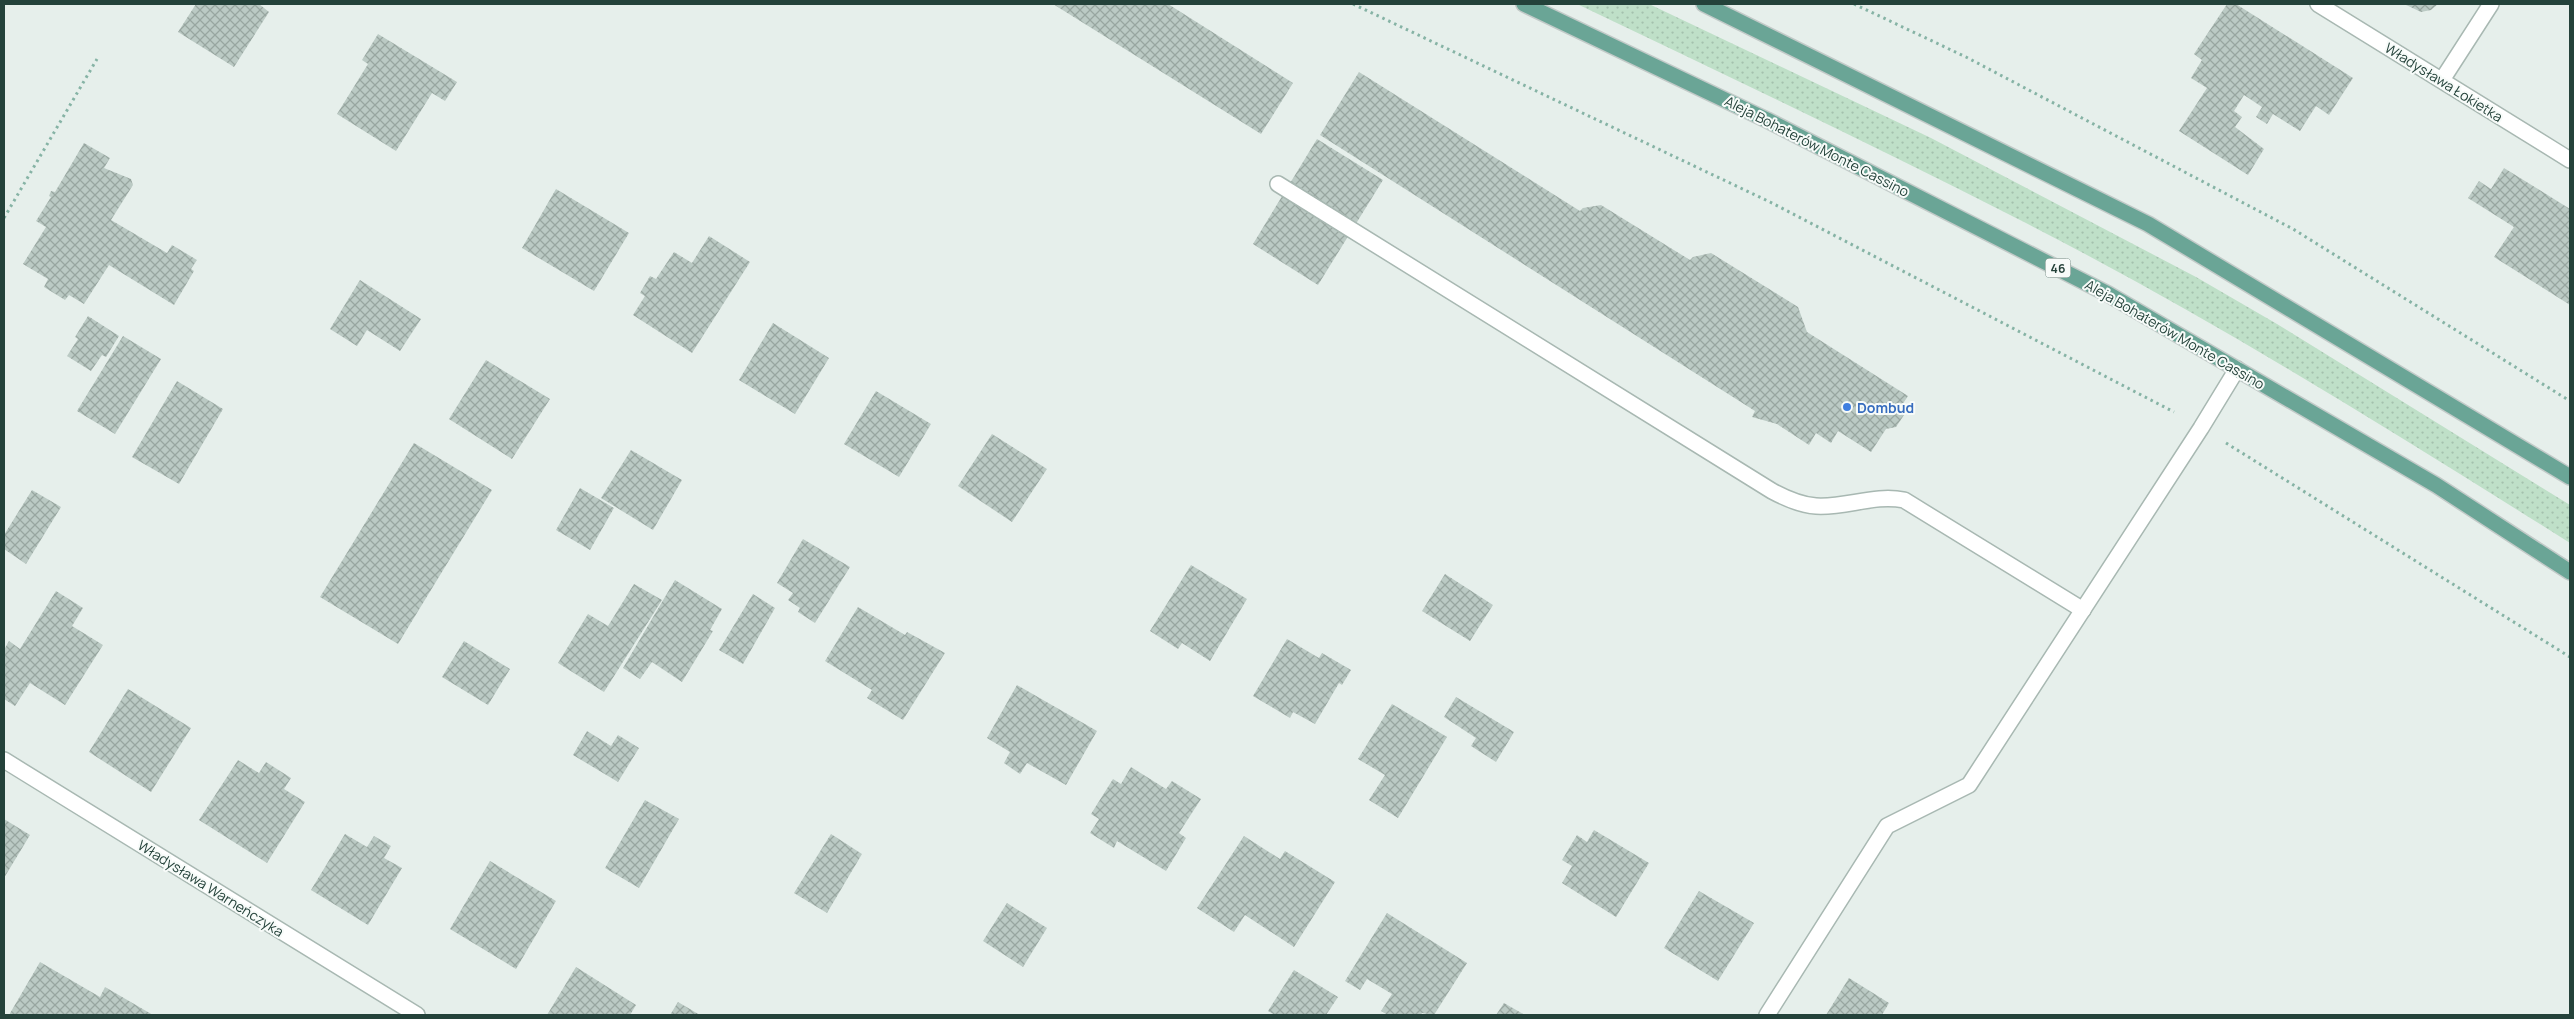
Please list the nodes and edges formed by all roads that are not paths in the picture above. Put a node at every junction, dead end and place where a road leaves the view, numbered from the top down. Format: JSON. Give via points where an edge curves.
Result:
{"nodes":[{"id":1,"x":1524,"y":4,"type":"edge"},
{"id":2,"x":1704,"y":4,"type":"edge"},
{"id":3,"x":2318,"y":4,"type":"edge"},
{"id":4,"x":2491,"y":4,"type":"edge"},
{"id":5,"x":2442,"y":80,"type":"junction"},
{"id":6,"x":2570,"y":160,"type":"edge"},
{"id":7,"x":1278,"y":184,"type":"dead end"},
{"id":8,"x":2237,"y":369,"type":"junction"},
{"id":9,"x":2570,"y":478,"type":"edge"},
{"id":10,"x":2570,"y":572,"type":"edge"},
{"id":11,"x":2083,"y":610,"type":"junction"},
{"id":12,"x":4,"y":760,"type":"edge"},
{"id":13,"x":417,"y":1015,"type":"edge"},
{"id":14,"x":1767,"y":1015,"type":"edge"}],
"edges":[{"from":1,"to":8,"type":"main road","name":"Aleja Bohaterów Monte Cassino","number":"46","via":[[1767,120],[2099,289]]},
{"from":2,"to":9,"type":"main road","via":[[2148,224]]},
{"from":3,"to":5,"type":"street","name":"Władysława Łokietka"},
{"from":4,"to":5,"type":"street"},
{"from":5,"to":6,"type":"street","name":"Władysława Łokietka"},
{"from":7,"to":11,"type":"street","via":[[1772,491],[1816,506],[1881,497],[1904,500]]},
{"from":8,"to":10,"type":"main road","name":"Aleja Bohaterów Monte Cassino","number":"46","via":[[2436,485]]},
{"from":8,"to":11,"type":"street"},
{"from":11,"to":14,"type":"street","via":[[1969,785],[1888,826]]},
{"from":12,"to":13,"type":"street","name":"Władysława Warneńczyka"}]}
